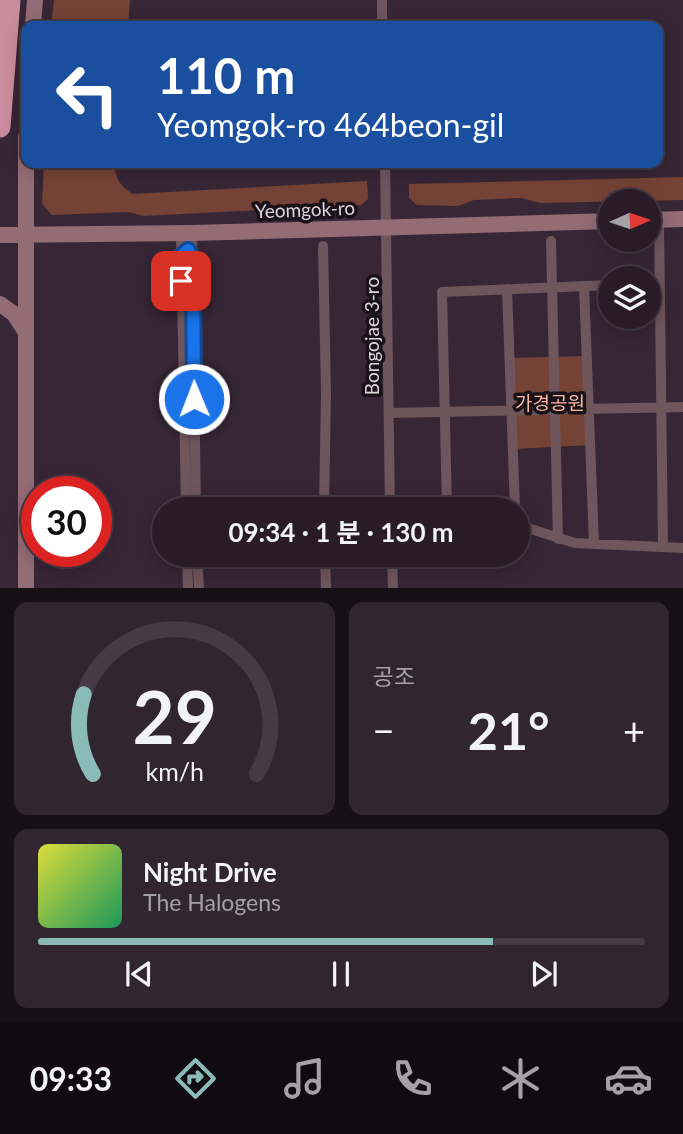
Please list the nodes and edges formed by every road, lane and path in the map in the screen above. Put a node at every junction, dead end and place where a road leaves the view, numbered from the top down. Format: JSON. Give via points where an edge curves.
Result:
{"nodes":[{"id":1,"x":12,"y":0,"type":"edge"},
{"id":2,"x":35,"y":0,"type":"edge"},
{"id":3,"x":382,"y":0,"type":"edge"},
{"id":4,"x":33,"y":21,"type":"edge"},
{"id":5,"x":382,"y":21,"type":"edge"},
{"id":6,"x":0,"y":127,"type":"edge"},
{"id":7,"x":26,"y":168,"type":"edge"},
{"id":8,"x":385,"y":168,"type":"edge"},
{"id":9,"x":683,"y":219,"type":"edge"},
{"id":10,"x":662,"y":220,"type":"edge"},
{"id":11,"x":598,"y":221,"type":"edge"},
{"id":12,"x":387,"y":227,"type":"junction"},
{"id":13,"x":186,"y":233,"type":"junction"},
{"id":14,"x":0,"y":234,"type":"edge"},
{"id":15,"x":25,"y":234,"type":"junction"},
{"id":16,"x":551,"y":241,"type":"dead end"},
{"id":17,"x":323,"y":246,"type":"dead end"},
{"id":18,"x":658,"y":252,"type":"edge"},
{"id":19,"x":187,"y":255,"type":"junction"},
{"id":20,"x":662,"y":283,"type":"joint"},
{"id":21,"x":598,"y":285,"type":"edge"},
{"id":22,"x":584,"y":286,"type":"junction"},
{"id":23,"x":552,"y":288,"type":"junction"},
{"id":24,"x":507,"y":289,"type":"junction"},
{"id":25,"x":0,"y":304,"type":"edge"},
{"id":26,"x":25,"y":331,"type":"junction"},
{"id":27,"x":662,"y":407,"type":"junction"},
{"id":28,"x":683,"y":407,"type":"edge"},
{"id":29,"x":511,"y":409,"type":"junction"},
{"id":30,"x":554,"y":409,"type":"junction"},
{"id":31,"x":589,"y":409,"type":"junction"},
{"id":32,"x":445,"y":411,"type":"junction"},
{"id":33,"x":389,"y":413,"type":"junction"},
{"id":34,"x":186,"y":497,"type":"edge"},
{"id":35,"x":196,"y":497,"type":"edge"},
{"id":36,"x":324,"y":497,"type":"edge"},
{"id":37,"x":390,"y":497,"type":"edge"},
{"id":38,"x":447,"y":497,"type":"edge"},
{"id":39,"x":515,"y":497,"type":"edge"},
{"id":40,"x":530,"y":529,"type":"edge"},
{"id":41,"x":558,"y":539,"type":"junction"},
{"id":42,"x":594,"y":544,"type":"junction"},
{"id":43,"x":663,"y":547,"type":"junction"},
{"id":44,"x":683,"y":548,"type":"edge"},
{"id":45,"x":187,"y":567,"type":"edge"},
{"id":46,"x":198,"y":567,"type":"edge"},
{"id":47,"x":325,"y":567,"type":"edge"},
{"id":48,"x":392,"y":567,"type":"edge"},
{"id":49,"x":26,"y":588,"type":"edge"},
{"id":50,"x":188,"y":588,"type":"edge"},
{"id":51,"x":199,"y":588,"type":"edge"},
{"id":52,"x":326,"y":588,"type":"edge"},
{"id":53,"x":393,"y":588,"type":"edge"}],
"edges":[{"from":1,"to":6,"type":"highway"},
{"from":2,"to":4,"type":"main road"},
{"from":3,"to":5,"type":"street"},
{"from":7,"to":15,"type":"main road"},
{"from":8,"to":12,"type":"street","name":"Bongojae 3-ro"},
{"from":9,"to":10,"type":"main road"},
{"from":11,"to":12,"type":"main road","name":"Yeomgok-ro"},
{"from":12,"to":13,"type":"main road","name":"Yeomgok-ro"},
{"from":12,"to":33,"type":"street","name":"Bongojae 3-ro"},
{"from":13,"to":15,"type":"main road","name":"Yeomgok-ro"},
{"from":13,"to":19,"type":"street"},
{"from":14,"to":15,"type":"main road","name":"Yeomgok-ro"},
{"from":15,"to":26,"type":"main road"},
{"from":16,"to":23,"type":"street"},
{"from":17,"to":36,"type":"street"},
{"from":18,"to":20,"type":"street"},
{"from":19,"to":34,"type":"street"},
{"from":19,"to":35,"type":"street"},
{"from":20,"to":27,"type":"street"},
{"from":21,"to":22,"type":"street"},
{"from":22,"to":23,"type":"street"},
{"from":22,"to":31,"type":"street"},
{"from":23,"to":24,"type":"street"},
{"from":23,"to":30,"type":"street"},
{"from":24,"to":29,"type":"street"},
{"from":24,"to":32,"type":"street","via":[[442,292]]},
{"from":25,"to":26,"type":"main road"},
{"from":26,"to":49,"type":"main road"},
{"from":27,"to":28,"type":"street"},
{"from":27,"to":31,"type":"street"},
{"from":27,"to":43,"type":"street"},
{"from":29,"to":30,"type":"street"},
{"from":29,"to":32,"type":"street"},
{"from":29,"to":39,"type":"street"},
{"from":30,"to":31,"type":"street"},
{"from":30,"to":41,"type":"street"},
{"from":31,"to":42,"type":"street"},
{"from":32,"to":33,"type":"street"},
{"from":32,"to":38,"type":"street"},
{"from":33,"to":37,"type":"street","name":"Bongojae 3-ro"},
{"from":40,"to":41,"type":"street"},
{"from":41,"to":42,"type":"street"},
{"from":42,"to":43,"type":"street"},
{"from":43,"to":44,"type":"street"},
{"from":45,"to":50,"type":"street"},
{"from":46,"to":51,"type":"street"},
{"from":47,"to":52,"type":"street"},
{"from":48,"to":53,"type":"street"}]}
